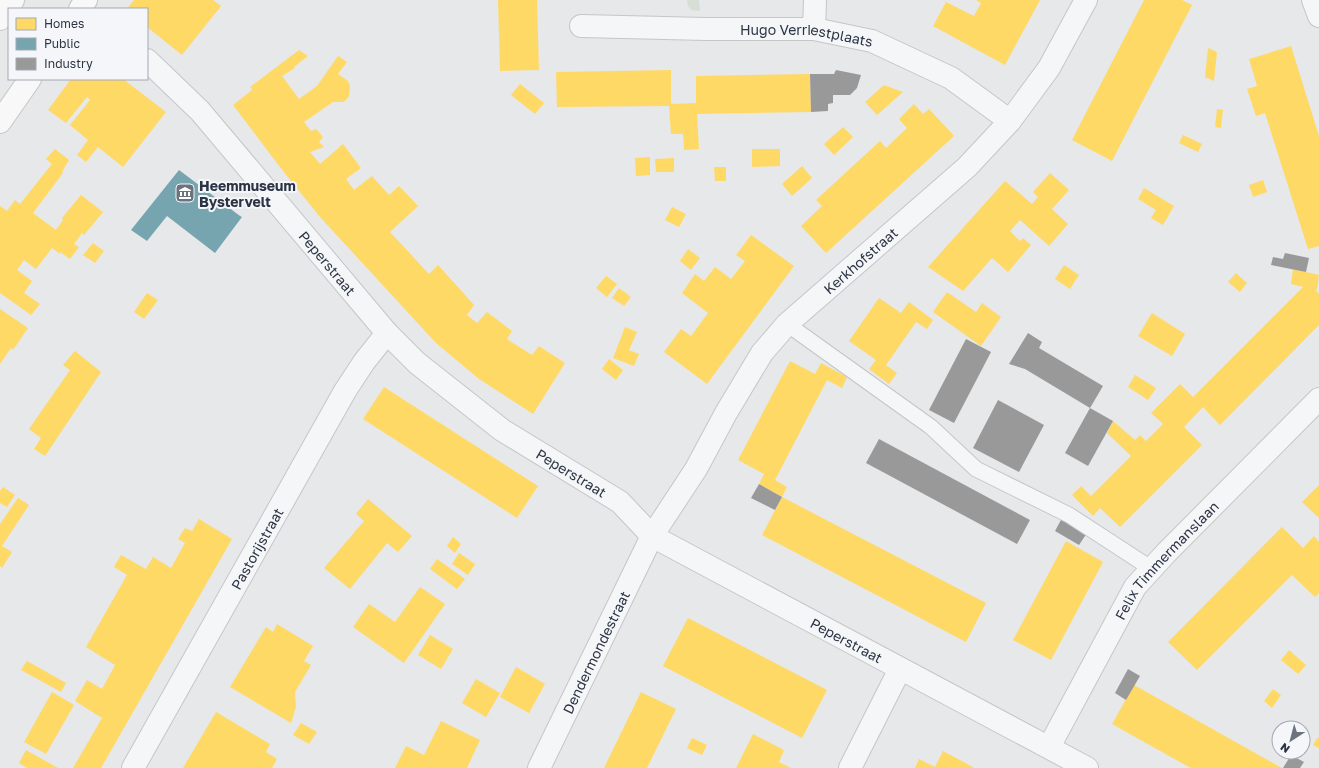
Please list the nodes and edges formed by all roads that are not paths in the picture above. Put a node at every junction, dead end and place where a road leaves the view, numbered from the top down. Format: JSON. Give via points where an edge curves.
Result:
{"nodes":[{"id":1,"x":13,"y":0,"type":"edge"},
{"id":2,"x":815,"y":0,"type":"edge"},
{"id":3,"x":1086,"y":0,"type":"edge"},
{"id":4,"x":1312,"y":0,"type":"edge"},
{"id":5,"x":1319,"y":16,"type":"edge"},
{"id":6,"x":0,"y":19,"type":"edge"},
{"id":7,"x":581,"y":26,"type":"dead end"},
{"id":8,"x":814,"y":29,"type":"junction"},
{"id":9,"x":148,"y":61,"type":"edge"},
{"id":10,"x":29,"y":80,"type":"edge"},
{"id":11,"x":1010,"y":121,"type":"junction"},
{"id":12,"x":0,"y":122,"type":"edge"},
{"id":13,"x":787,"y":324,"type":"junction"},
{"id":14,"x":387,"y":333,"type":"junction"},
{"id":15,"x":1319,"y":399,"type":"edge"},
{"id":16,"x":652,"y":536,"type":"junction"},
{"id":17,"x":1152,"y":569,"type":"junction"},
{"id":18,"x":900,"y":669,"type":"junction"},
{"id":19,"x":1049,"y":748,"type":"junction"},
{"id":20,"x":133,"y":768,"type":"edge"},
{"id":21,"x":539,"y":768,"type":"edge"},
{"id":22,"x":850,"y":768,"type":"edge"},
{"id":23,"x":1087,"y":768,"type":"edge"}],
"edges":[{"from":1,"to":6,"type":"main road"},
{"from":2,"to":8,"type":"street"},
{"from":3,"to":11,"type":"street","name":"Kerkhofstraat","via":[[1049,68]]},
{"from":4,"to":5,"type":"street"},
{"from":7,"to":8,"type":"street","name":"Hugo Verriestplaats"},
{"from":8,"to":11,"type":"street","name":"Hugo Verriestplaats","via":[[872,41],[951,78]]},
{"from":9,"to":14,"type":"street","name":"Peperstraat","via":[[200,111]]},
{"from":10,"to":12,"type":"main road"},
{"from":11,"to":13,"type":"street","name":"Kerkhofstraat","via":[[967,167]]},
{"from":13,"to":16,"type":"street","name":"Kerkhofstraat","via":[[762,353],[696,469]]},
{"from":13,"to":17,"type":"lane","via":[[932,427],[976,469],[1069,515]]},
{"from":14,"to":16,"type":"street","name":"Peperstraat","via":[[416,363],[502,430],[620,502]]},
{"from":14,"to":20,"type":"street","name":"Pastorijstraat","via":[[345,391]]},
{"from":15,"to":17,"type":"street","name":"Felix Timmermanslaan"},
{"from":16,"to":18,"type":"street","name":"Peperstraat"},
{"from":16,"to":21,"type":"street","name":"Dendermondestraat"},
{"from":17,"to":19,"type":"street","name":"Felix Timmermanslaan","via":[[1135,587]]},
{"from":18,"to":19,"type":"street","name":"Peperstraat"},
{"from":18,"to":22,"type":"street"},
{"from":19,"to":23,"type":"street","name":"Peperstraat"}]}
